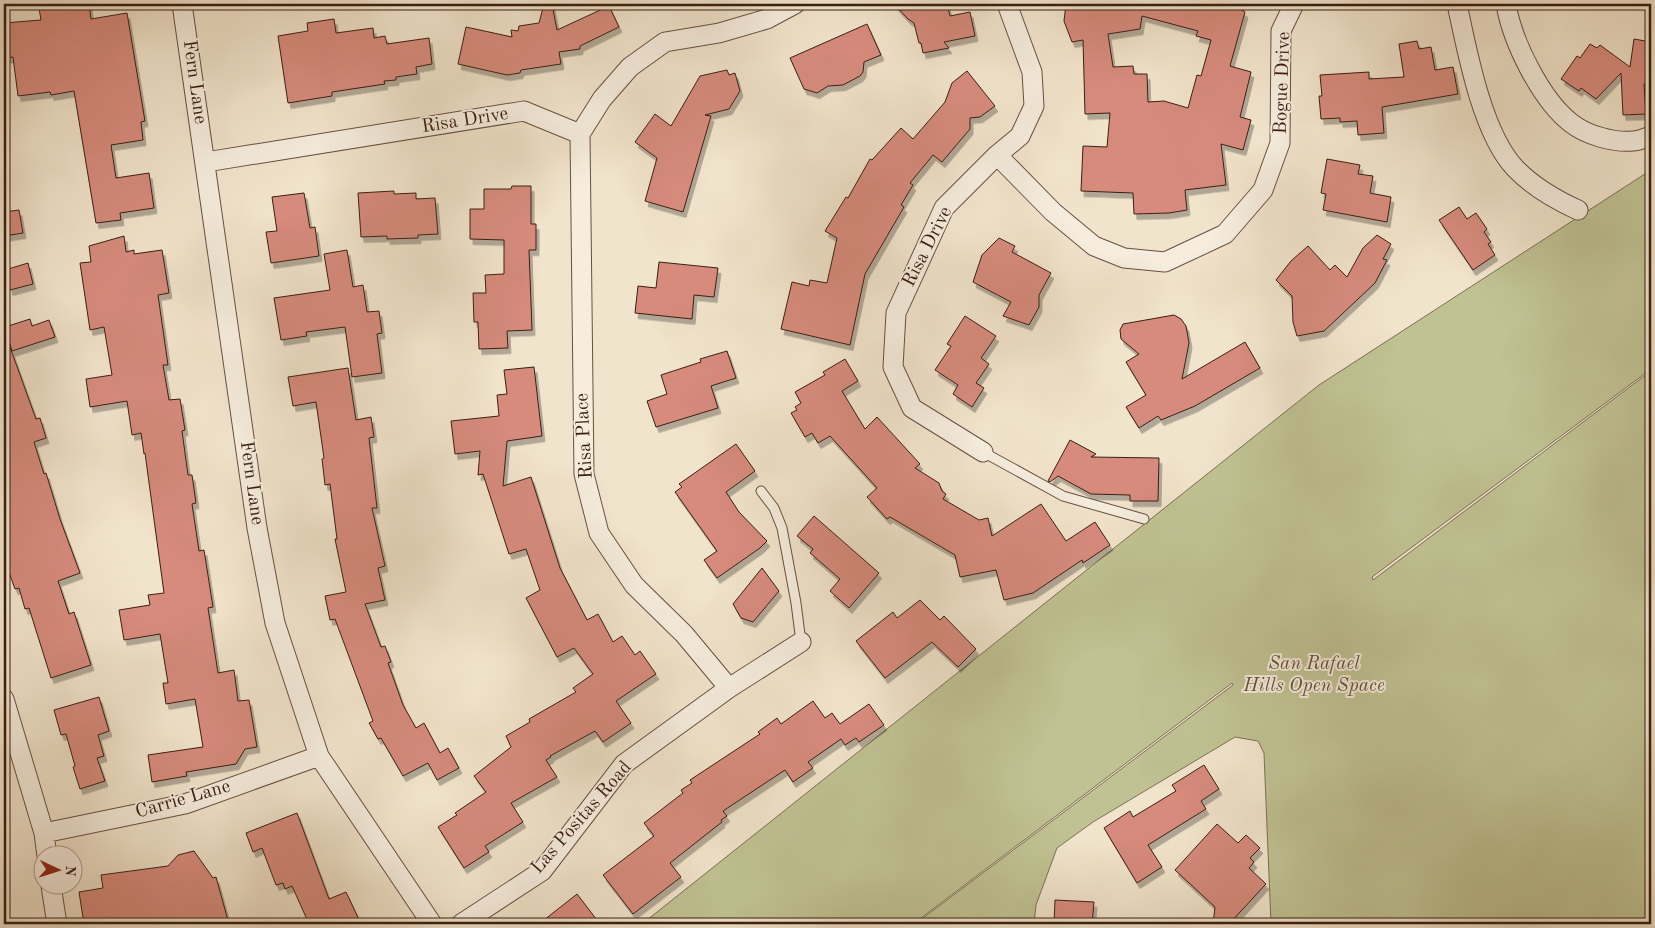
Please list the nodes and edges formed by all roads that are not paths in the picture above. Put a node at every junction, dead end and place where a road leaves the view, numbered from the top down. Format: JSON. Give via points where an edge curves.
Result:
{"nodes":[{"id":1,"x":182,"y":4,"type":"edge"},
{"id":2,"x":794,"y":4,"type":"edge"},
{"id":3,"x":1007,"y":4,"type":"edge"},
{"id":4,"x":1294,"y":4,"type":"edge"},
{"id":5,"x":1457,"y":4,"type":"edge"},
{"id":6,"x":1506,"y":4,"type":"edge"},
{"id":7,"x":580,"y":134,"type":"junction"},
{"id":8,"x":1651,"y":136,"type":"edge"},
{"id":9,"x":997,"y":155,"type":"junction"},
{"id":10,"x":206,"y":162,"type":"junction"},
{"id":11,"x":1578,"y":210,"type":"dead end"},
{"id":12,"x":983,"y":452,"type":"joint"},
{"id":13,"x":761,"y":491,"type":"dead end"},
{"id":14,"x":1144,"y":519,"type":"dead end"},
{"id":15,"x":801,"y":642,"type":"joint"},
{"id":16,"x":729,"y":688,"type":"junction"},
{"id":17,"x":4,"y":699,"type":"edge"},
{"id":18,"x":319,"y":756,"type":"junction"},
{"id":19,"x":44,"y":833,"type":"junction"},
{"id":20,"x":46,"y":846,"type":"edge"},
{"id":21,"x":53,"y":896,"type":"edge"},
{"id":22,"x":57,"y":924,"type":"edge"},
{"id":23,"x":432,"y":924,"type":"edge"},
{"id":24,"x":460,"y":924,"type":"edge"}],
"edges":[{"from":1,"to":10,"type":"street","name":"Fern Lane"},
{"from":2,"to":7,"type":"street","via":[[767,19],[719,33],[665,42],[630,67],[602,98]]},
{"from":3,"to":9,"type":"street","name":"Risa Drive","via":[[1032,72],[1034,106],[1020,136]]},
{"from":4,"to":9,"type":"street","name":"Bogue Drive","via":[[1281,31],[1280,143],[1264,190],[1226,234],[1165,262],[1124,258],[1094,246],[1060,218]]},
{"from":5,"to":11,"type":"street","via":[[1480,98],[1501,149],[1533,185]]},
{"from":6,"to":8,"type":"street","via":[[1527,64],[1552,104],[1572,124],[1601,138],[1633,141]]},
{"from":7,"to":10,"type":"street","name":"Risa Drive","via":[[524,111]]},
{"from":7,"to":16,"type":"street","name":"Risa Place","via":[[584,474],[600,533],[634,585],[684,634]]},
{"from":9,"to":12,"type":"street","name":"Risa Drive","via":[[944,208],[896,313],[893,367],[912,408]]},
{"from":10,"to":18,"type":"street","name":"Fern Lane","via":[[257,528],[275,623]]},
{"from":12,"to":14,"type":"lane","via":[[1062,496]]},
{"from":13,"to":15,"type":"lane","via":[[774,508],[782,528]]},
{"from":15,"to":16,"type":"street","name":"Las Positas Road"},
{"from":16,"to":24,"type":"street","name":"Las Positas Road","via":[[624,764],[542,871]]},
{"from":17,"to":19,"type":"street"},
{"from":18,"to":19,"type":"street","name":"Carrie Lane","via":[[185,804]]},
{"from":18,"to":23,"type":"street","name":"Fern Lane"},
{"from":19,"to":20,"type":"street"},
{"from":21,"to":22,"type":"street"}]}
